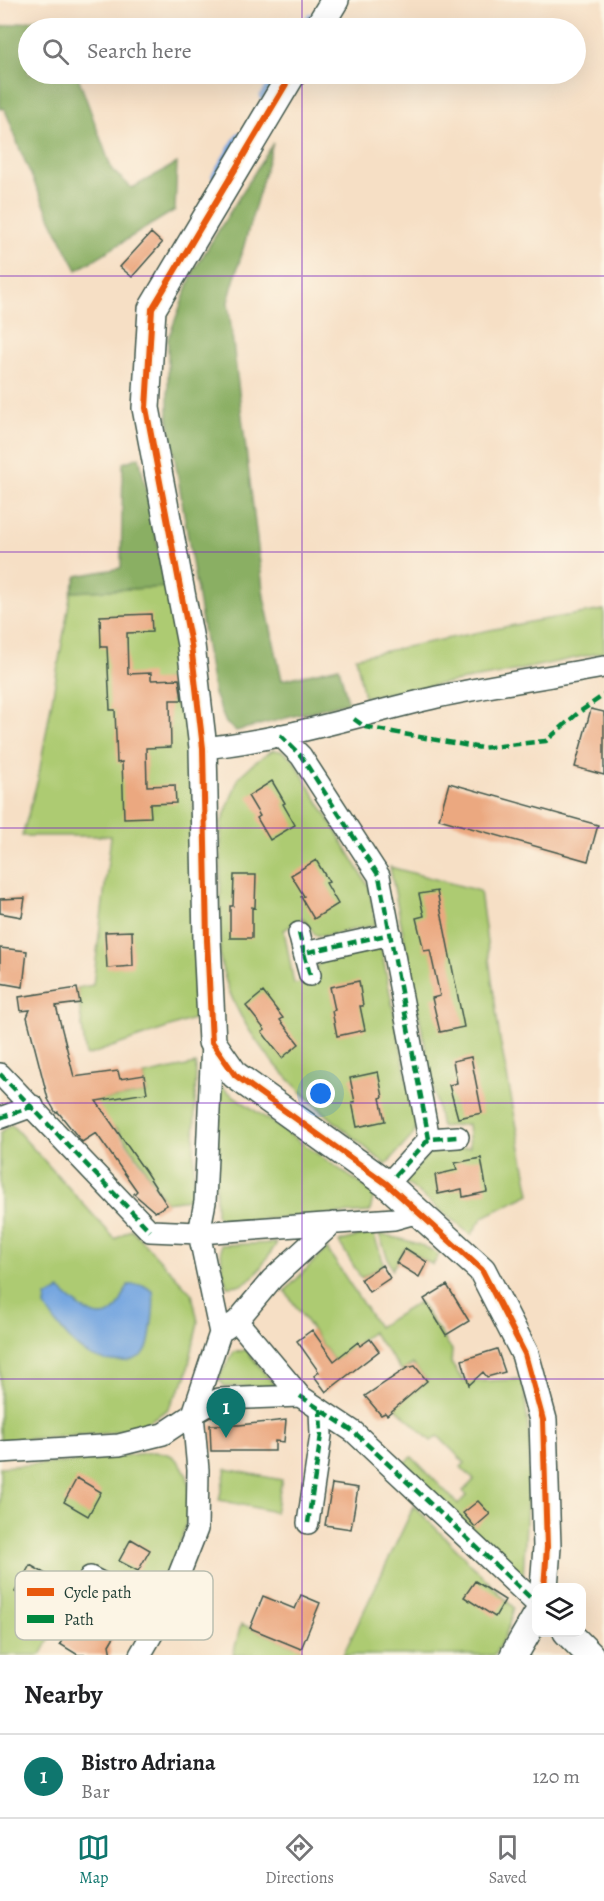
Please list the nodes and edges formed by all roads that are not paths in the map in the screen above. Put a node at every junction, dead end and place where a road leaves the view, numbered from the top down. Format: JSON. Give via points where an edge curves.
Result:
{"nodes":[{"id":1,"x":335,"y":0,"type":"edge"},
{"id":2,"x":324,"y":18,"type":"edge"},
{"id":3,"x":286,"y":84,"type":"edge"},
{"id":4,"x":604,"y":667,"type":"edge"},
{"id":5,"x":280,"y":735,"type":"junction"},
{"id":6,"x":203,"y":748,"type":"junction"},
{"id":7,"x":390,"y":934,"type":"junction"},
{"id":8,"x":310,"y":975,"type":"dead end"},
{"id":9,"x":212,"y":1042,"type":"junction"},
{"id":10,"x":0,"y":1074,"type":"edge"},
{"id":11,"x":33,"y":1106,"type":"junction"},
{"id":12,"x":0,"y":1118,"type":"edge"},
{"id":13,"x":458,"y":1137,"type":"dead end"},
{"id":14,"x":429,"y":1139,"type":"junction"},
{"id":15,"x":395,"y":1176,"type":"dead end"},
{"id":16,"x":419,"y":1212,"type":"junction"},
{"id":17,"x":333,"y":1223,"type":"junction"},
{"id":18,"x":199,"y":1233,"type":"junction"},
{"id":19,"x":229,"y":1327,"type":"junction"},
{"id":20,"x":300,"y":1396,"type":"junction"},
{"id":21,"x":320,"y":1409,"type":"junction"},
{"id":22,"x":193,"y":1414,"type":"junction"},
{"id":23,"x":0,"y":1452,"type":"edge"},
{"id":24,"x":308,"y":1524,"type":"dead end"},
{"id":25,"x":180,"y":1571,"type":"edge"},
{"id":26,"x":544,"y":1583,"type":"edge"},
{"id":27,"x":532,"y":1598,"type":"edge"},
{"id":28,"x":532,"y":1625,"type":"edge"},
{"id":29,"x":572,"y":1637,"type":"edge"},
{"id":30,"x":149,"y":1640,"type":"edge"},
{"id":31,"x":140,"y":1655,"type":"edge"},
{"id":32,"x":514,"y":1655,"type":"edge"},
{"id":33,"x":590,"y":1655,"type":"edge"}],
"edges":[{"from":1,"to":2,"type":"street"},
{"from":3,"to":6,"type":"street","via":[[152,309],[147,408],[191,645]]},
{"from":4,"to":5,"type":"street","via":[[437,697]]},
{"from":5,"to":6,"type":"street"},
{"from":5,"to":7,"type":"street","via":[[301,756],[380,876]]},
{"from":6,"to":9,"type":"street"},
{"from":7,"to":8,"type":"street","via":[[302,943]]},
{"from":7,"to":14,"type":"street"},
{"from":9,"to":16,"type":"street","via":[[235,1075],[387,1184]]},
{"from":9,"to":18,"type":"street","via":[[205,1202]]},
{"from":10,"to":11,"type":"street"},
{"from":11,"to":12,"type":"street"},
{"from":11,"to":18,"type":"street","via":[[150,1231]]},
{"from":13,"to":14,"type":"street"},
{"from":14,"to":15,"type":"street"},
{"from":16,"to":17,"type":"street","via":[[394,1219]]},
{"from":16,"to":26,"type":"street","via":[[482,1270],[525,1354],[543,1420]]},
{"from":17,"to":18,"type":"street"},
{"from":17,"to":19,"type":"street","via":[[272,1279]]},
{"from":18,"to":19,"type":"street"},
{"from":19,"to":20,"type":"street"},
{"from":19,"to":22,"type":"street"},
{"from":20,"to":21,"type":"street"},
{"from":20,"to":22,"type":"street","via":[[219,1399]]},
{"from":21,"to":24,"type":"street","via":[[321,1435]]},
{"from":21,"to":27,"type":"street","via":[[354,1432]]},
{"from":22,"to":23,"type":"street","via":[[163,1434],[119,1445]]},
{"from":22,"to":25,"type":"street","via":[[198,1470],[197,1529]]},
{"from":28,"to":32,"type":"street"},
{"from":29,"to":33,"type":"street"},
{"from":30,"to":31,"type":"street"}]}
